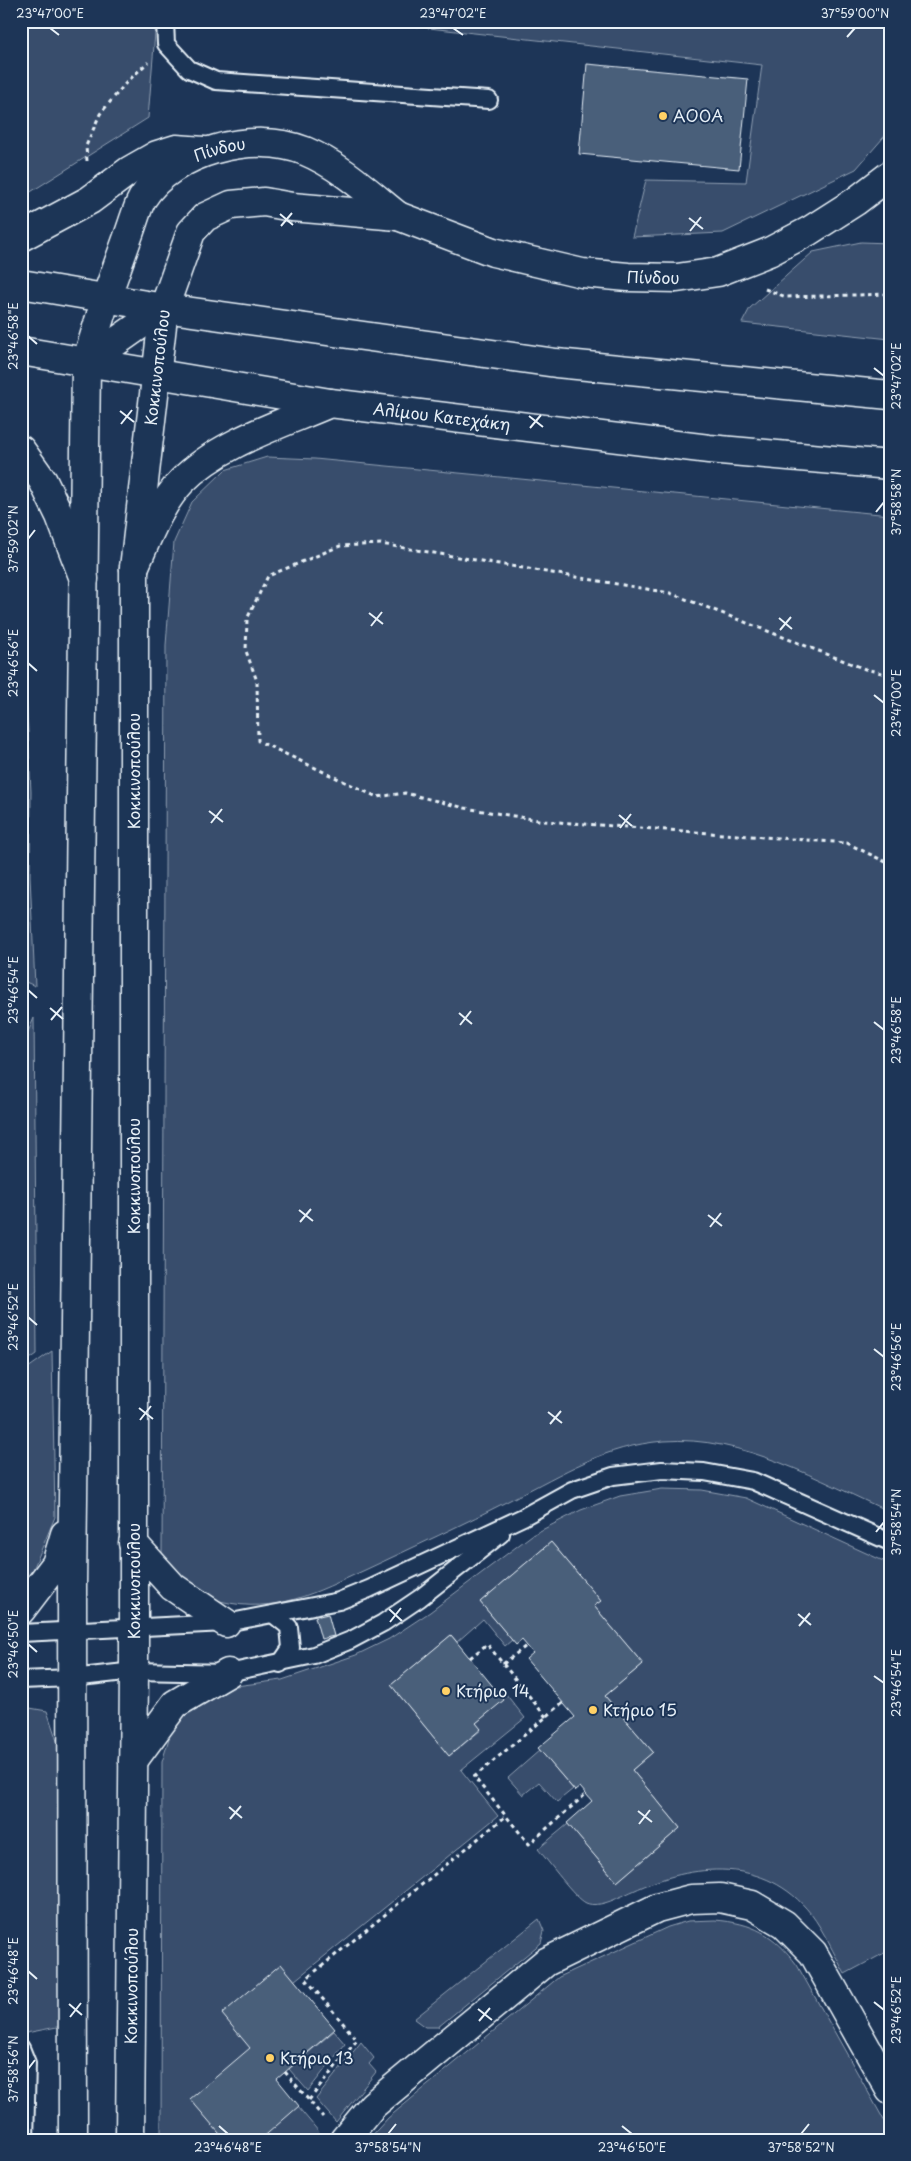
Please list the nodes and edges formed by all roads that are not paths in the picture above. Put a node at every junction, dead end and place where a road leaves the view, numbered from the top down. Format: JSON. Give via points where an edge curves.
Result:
{"nodes":[{"id":1,"x":165,"y":21,"type":"edge"},
{"id":2,"x":489,"y":100,"type":"dead end"},
{"id":3,"x":204,"y":151,"type":"junction"},
{"id":4,"x":890,"y":175,"type":"edge"},
{"id":5,"x":398,"y":216,"type":"junction"},
{"id":6,"x":21,"y":237,"type":"edge"},
{"id":7,"x":21,"y":284,"type":"edge"},
{"id":8,"x":106,"y":298,"type":"junction"},
{"id":9,"x":164,"y":308,"type":"junction"},
{"id":10,"x":21,"y":352,"type":"edge"},
{"id":11,"x":86,"y":363,"type":"junction"},
{"id":12,"x":156,"y":374,"type":"junction"},
{"id":13,"x":890,"y":395,"type":"edge"},
{"id":14,"x":330,"y":403,"type":"junction"},
{"id":15,"x":21,"y":450,"type":"edge"},
{"id":16,"x":890,"y":465,"type":"edge"},
{"id":17,"x":134,"y":568,"type":"junction"},
{"id":18,"x":84,"y":579,"type":"junction"},
{"id":19,"x":73,"y":1512,"type":"junction"},
{"id":20,"x":523,"y":1517,"type":"junction"},
{"id":21,"x":890,"y":1542,"type":"edge"},
{"id":22,"x":134,"y":1543,"type":"junction"},
{"id":23,"x":21,"y":1610,"type":"edge"},
{"id":24,"x":274,"y":1615,"type":"junction"},
{"id":25,"x":226,"y":1623,"type":"junction"},
{"id":26,"x":134,"y":1627,"type":"junction"},
{"id":27,"x":72,"y":1630,"type":"junction"},
{"id":28,"x":21,"y":1633,"type":"edge"},
{"id":29,"x":280,"y":1664,"type":"junction"},
{"id":30,"x":134,"y":1671,"type":"junction"},
{"id":31,"x":228,"y":1673,"type":"junction"},
{"id":32,"x":72,"y":1678,"type":"junction"},
{"id":33,"x":21,"y":1680,"type":"edge"},
{"id":34,"x":133,"y":1761,"type":"junction"},
{"id":35,"x":21,"y":2048,"type":"edge"},
{"id":36,"x":890,"y":2090,"type":"edge"},
{"id":37,"x":25,"y":2140,"type":"edge"},
{"id":38,"x":73,"y":2140,"type":"edge"},
{"id":39,"x":130,"y":2140,"type":"edge"},
{"id":40,"x":344,"y":2140,"type":"edge"}],
"edges":[{"from":1,"to":2,"type":"lane","via":[[166,44],[189,69],[216,81]]},
{"from":3,"to":5,"type":"main road","name":"Πίνδου","via":[[259,144],[306,152],[347,175]]},
{"from":3,"to":6,"type":"main road","via":[[176,149],[157,155],[90,200]]},
{"from":3,"to":8,"type":"main road","name":"Πίνδου","via":[[180,163],[151,186],[141,201]]},
{"from":4,"to":5,"type":"main road","name":"Πίνδου","via":[[809,231],[769,252],[718,272],[677,278],[582,273],[493,252]]},
{"from":5,"to":9,"type":"main road","name":"Πίνδου","via":[[264,202],[220,209],[205,217],[191,232]]},
{"from":7,"to":8,"type":"main road"},
{"from":8,"to":9,"type":"main road"},
{"from":8,"to":11,"type":"main road"},
{"from":9,"to":11,"type":"main road","name":"Κοκκινοπούλου"},
{"from":9,"to":12,"type":"main road","name":"Κοκκινοπούλου"},
{"from":9,"to":13,"type":"main road","via":[[556,363]]},
{"from":10,"to":11,"type":"main road","name":"Αλίμου Κατεχάκη"},
{"from":11,"to":12,"type":"main road","name":"Αλίμου Κατεχάκη"},
{"from":11,"to":18,"type":"main road"},
{"from":12,"to":14,"type":"main road","name":"Αλίμου Κατεχάκη"},
{"from":12,"to":17,"type":"main road","name":"Κοκκινοπούλου"},
{"from":14,"to":16,"type":"main road","name":"Αλίμου Κατεχάκη","via":[[709,449]]},
{"from":14,"to":17,"type":"main road","via":[[233,445],[201,463],[180,482],[155,519]]},
{"from":15,"to":18,"type":"main road","via":[[43,481]]},
{"from":17,"to":22,"type":"main road","name":"Κοκκινοπούλου"},
{"from":18,"to":19,"type":"main road"},
{"from":19,"to":23,"type":"main road","via":[[56,1564]]},
{"from":19,"to":27,"type":"main road"},
{"from":20,"to":21,"type":"lane","via":[[572,1490],[613,1476],[662,1470],[704,1472],[753,1481]]},
{"from":20,"to":24,"type":"lane","via":[[339,1601]]},
{"from":20,"to":29,"type":"lane","via":[[383,1623],[314,1656]]},
{"from":22,"to":25,"type":"main road","via":[[173,1587]]},
{"from":22,"to":26,"type":"main road","name":"Κοκκινοπούλου"},
{"from":24,"to":25,"type":"lane"},
{"from":24,"to":29,"type":"lane","via":[[289,1627],[291,1648]]},
{"from":25,"to":26,"type":"lane"},
{"from":26,"to":27,"type":"lane"},
{"from":26,"to":30,"type":"main road","name":"Κοκκινοπούλου"},
{"from":27,"to":28,"type":"lane"},
{"from":27,"to":32,"type":"main road"},
{"from":29,"to":31,"type":"lane"},
{"from":30,"to":31,"type":"lane"},
{"from":30,"to":32,"type":"lane"},
{"from":30,"to":34,"type":"main road","name":"Κοκκινοπούλου"},
{"from":31,"to":34,"type":"main road","via":[[175,1704]]},
{"from":32,"to":33,"type":"lane"},
{"from":32,"to":38,"type":"main road"},
{"from":34,"to":39,"type":"main road","name":"Κοκκινοπούλου"},
{"from":35,"to":37,"type":"lane","via":[[27,2063]]},
{"from":36,"to":40,"type":"main road","via":[[813,1953],[784,1924],[752,1905],[720,1898],[691,1899],[657,1908],[546,1962],[373,2105]]}]}
